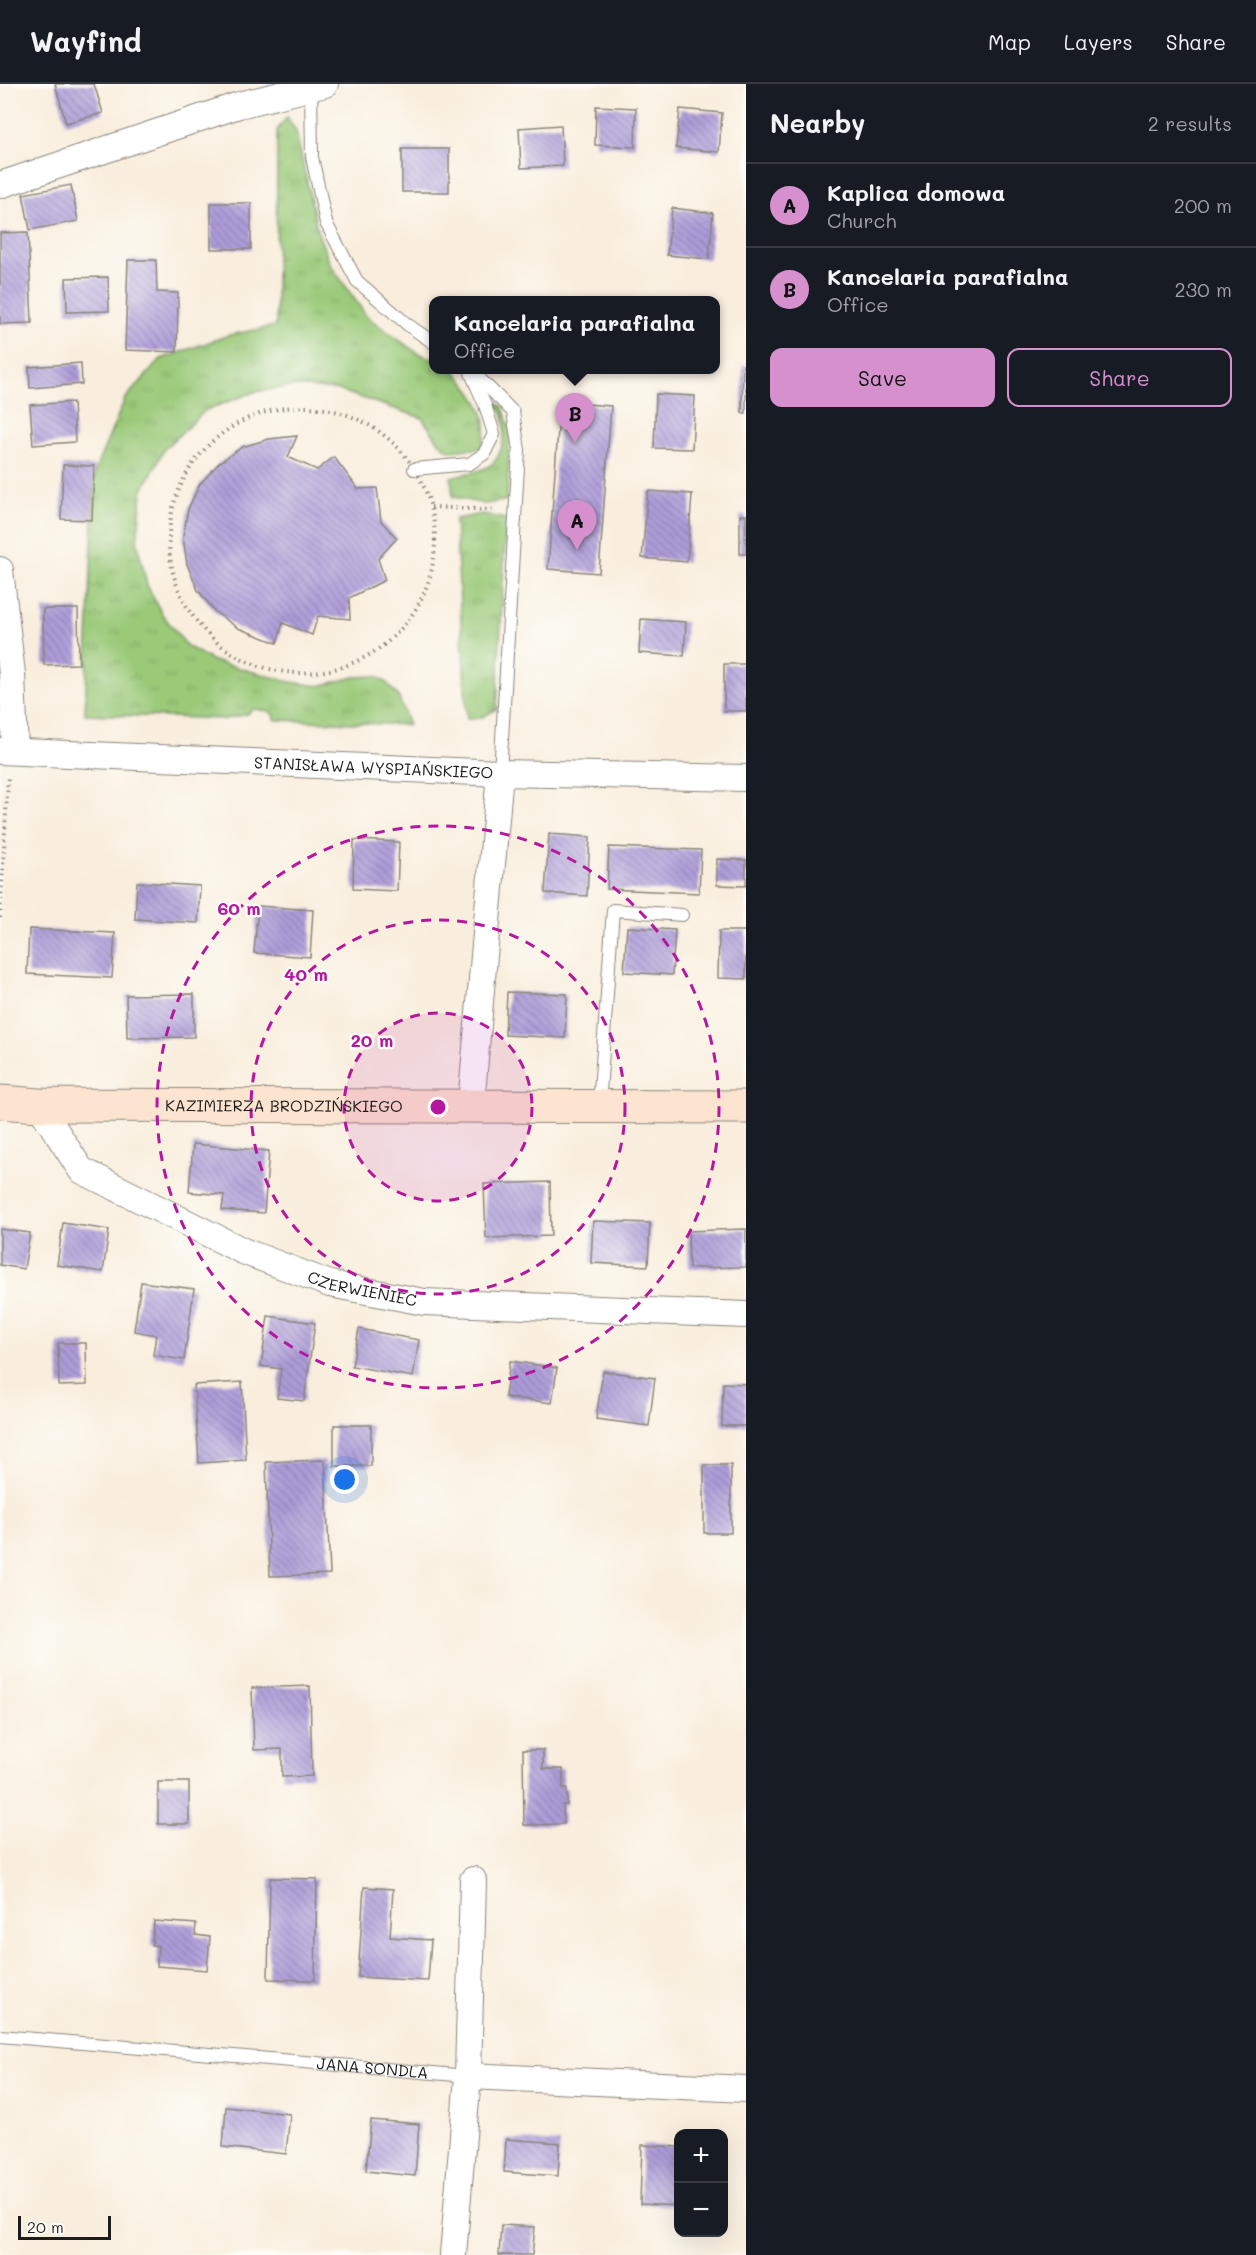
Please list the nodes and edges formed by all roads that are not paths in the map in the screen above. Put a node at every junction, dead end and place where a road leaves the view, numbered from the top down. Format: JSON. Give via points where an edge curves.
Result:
{"nodes":[{"id":1,"x":318,"y":86,"type":"edge"},
{"id":2,"x":0,"y":185,"type":"edge"},
{"id":3,"x":429,"y":340,"type":"edge"},
{"id":4,"x":472,"y":374,"type":"edge"},
{"id":5,"x":475,"y":374,"type":"edge"},
{"id":6,"x":414,"y":468,"type":"road end"},
{"id":7,"x":0,"y":570,"type":"edge"},
{"id":8,"x":7,"y":751,"type":"edge"},
{"id":9,"x":500,"y":773,"type":"junction"},
{"id":10,"x":746,"y":778,"type":"edge"},
{"id":11,"x":682,"y":915,"type":"dead end"},
{"id":12,"x":0,"y":1102,"type":"edge"},
{"id":13,"x":39,"y":1105,"type":"junction"},
{"id":14,"x":471,"y":1105,"type":"junction"},
{"id":15,"x":599,"y":1106,"type":"junction"},
{"id":16,"x":746,"y":1107,"type":"edge"},
{"id":17,"x":746,"y":1315,"type":"edge"},
{"id":18,"x":473,"y":1880,"type":"dead end"},
{"id":19,"x":0,"y":2036,"type":"edge"},
{"id":20,"x":468,"y":2076,"type":"junction"},
{"id":21,"x":746,"y":2089,"type":"edge"},
{"id":22,"x":453,"y":2255,"type":"edge"}],
"edges":[{"from":1,"to":2,"type":"street","via":[[239,105]]},
{"from":1,"to":3,"type":"lane","via":[[312,157],[326,223],[357,281]]},
{"from":4,"to":6,"type":"lane","via":[[494,434],[484,454],[469,464]]},
{"from":5,"to":9,"type":"lane","via":[[513,412],[519,450]]},
{"from":7,"to":8,"type":"street","via":[[12,674]]},
{"from":8,"to":9,"type":"street","name":"STANISŁAWA WYSPIAŃSKIEGO"},
{"from":9,"to":10,"type":"street","name":"STANISŁAWA WYSPIAŃSKIEGO"},
{"from":9,"to":14,"type":"street"},
{"from":11,"to":15,"type":"lane","via":[[613,910]]},
{"from":12,"to":13,"type":"main road","name":"KAZIMIERZA BRODZIŃSKIEGO"},
{"from":13,"to":14,"type":"main road","name":"KAZIMIERZA BRODZIŃSKIEGO"},
{"from":13,"to":17,"type":"street","name":"CZERWIENIEC","via":[[81,1170],[243,1251],[330,1284],[424,1302]]},
{"from":14,"to":15,"type":"main road","name":"KAZIMIERZA BRODZIŃSKIEGO"},
{"from":15,"to":16,"type":"main road","name":"KAZIMIERZA BRODZIŃSKIEGO"},
{"from":18,"to":20,"type":"street"},
{"from":19,"to":20,"type":"lane","name":"JANA SONDLA"},
{"from":20,"to":21,"type":"street","name":"JANA SONDLA"},
{"from":20,"to":22,"type":"street"}]}
